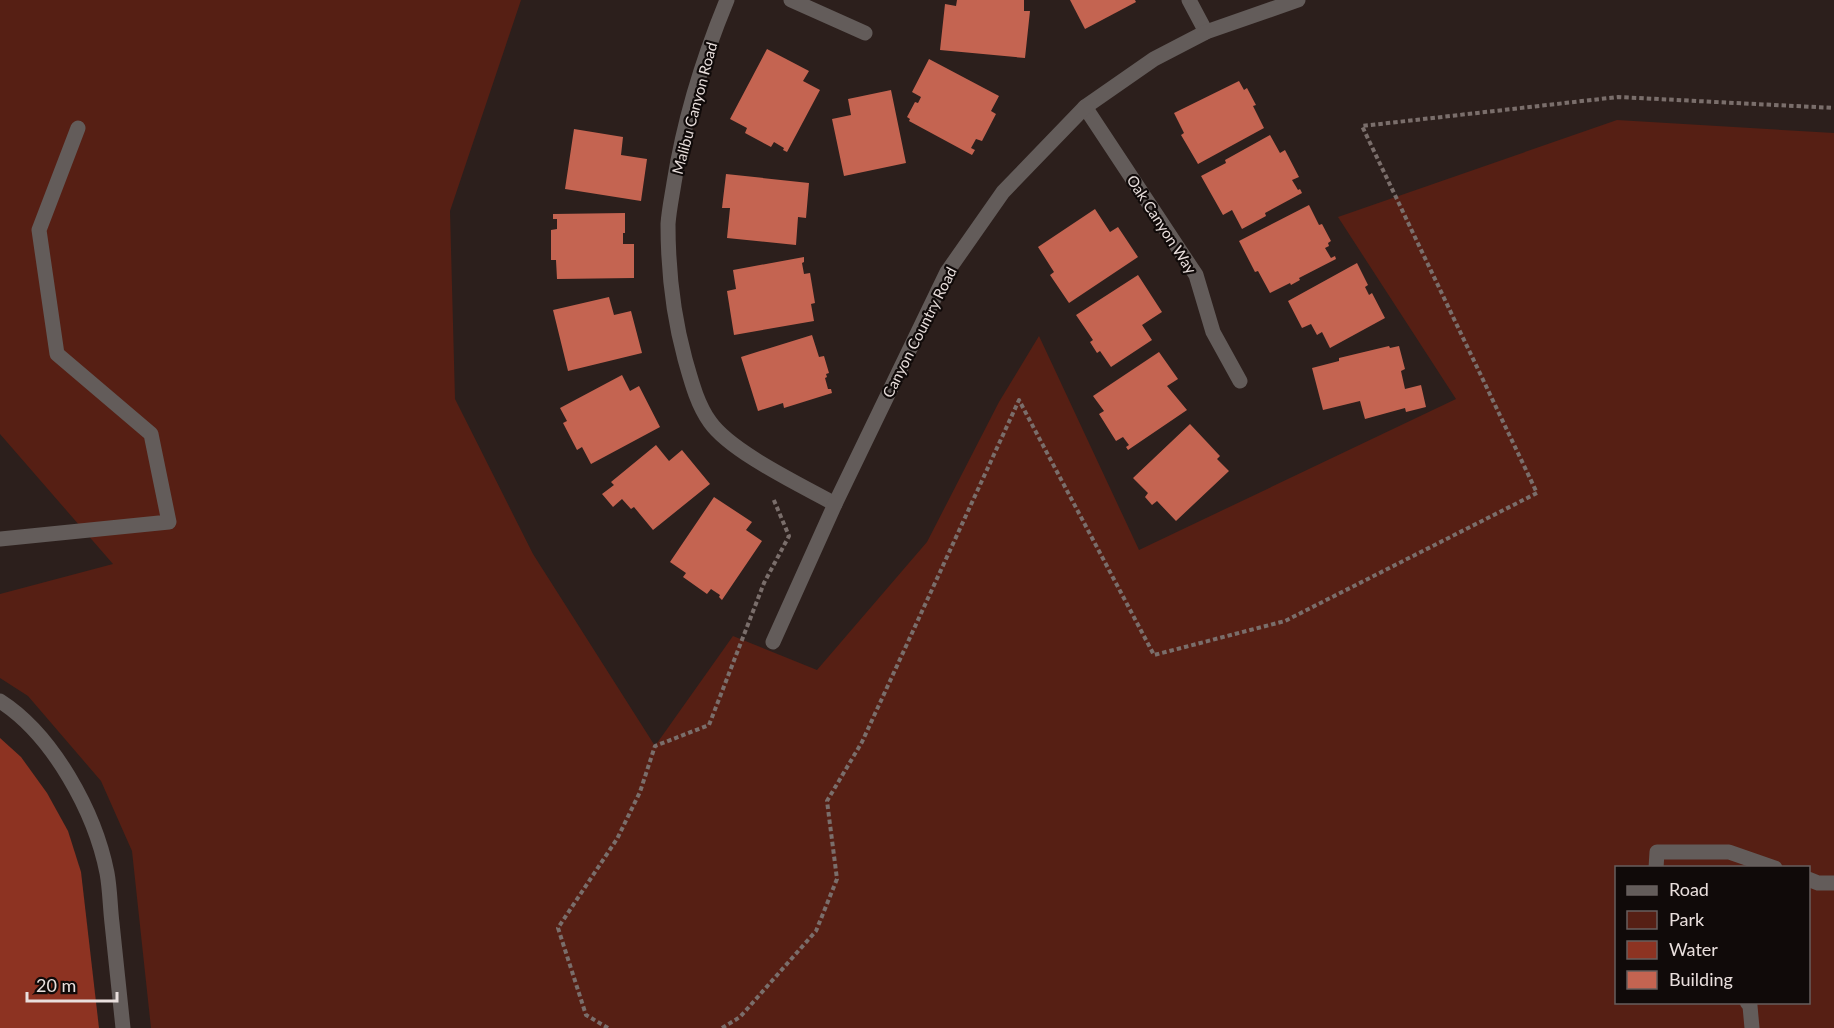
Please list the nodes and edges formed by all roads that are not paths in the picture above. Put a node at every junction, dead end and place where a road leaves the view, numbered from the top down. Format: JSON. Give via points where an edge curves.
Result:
{"nodes":[{"id":1,"x":727,"y":0,"type":"edge"},
{"id":2,"x":791,"y":0,"type":"edge"},
{"id":3,"x":1189,"y":0,"type":"edge"},
{"id":4,"x":1298,"y":0,"type":"edge"},
{"id":5,"x":1206,"y":32,"type":"junction"},
{"id":6,"x":865,"y":33,"type":"dead end"},
{"id":7,"x":1085,"y":107,"type":"junction"},
{"id":8,"x":78,"y":128,"type":"dead end"},
{"id":9,"x":1240,"y":381,"type":"dead end"},
{"id":10,"x":834,"y":504,"type":"junction"},
{"id":11,"x":0,"y":539,"type":"edge"},
{"id":12,"x":772,"y":642,"type":"dead end"},
{"id":13,"x":0,"y":701,"type":"edge"},
{"id":14,"x":1656,"y":866,"type":"edge"},
{"id":15,"x":1772,"y":866,"type":"edge"},
{"id":16,"x":1810,"y":879,"type":"edge"},
{"id":17,"x":1834,"y":883,"type":"edge"},
{"id":18,"x":1748,"y":1004,"type":"edge"},
{"id":19,"x":123,"y":1028,"type":"edge"},
{"id":20,"x":1752,"y":1028,"type":"edge"}],
"edges":[{"from":1,"to":10,"type":"street","name":"Malibu Canyon Road","via":[[692,102],[668,222],[677,330],[695,392],[710,423],[737,448]]},
{"from":2,"to":6,"type":"street"},
{"from":3,"to":5,"type":"street"},
{"from":4,"to":5,"type":"street","name":"Canyon Country Road"},
{"from":5,"to":7,"type":"street","name":"Canyon Country Road","via":[[1154,59]]},
{"from":7,"to":9,"type":"street","name":"Oak Canyon Way","via":[[1196,275],[1213,332]]},
{"from":7,"to":10,"type":"street","name":"Canyon Country Road","via":[[1003,192],[947,272]]},
{"from":8,"to":11,"type":"street","via":[[39,230],[57,354],[151,434],[169,522]]},
{"from":10,"to":12,"type":"street","name":"Canyon Country Road"},
{"from":13,"to":19,"type":"street","via":[[46,744],[74,784],[94,829],[107,873]]},
{"from":14,"to":15,"type":"street","via":[[1657,852],[1729,852]]},
{"from":16,"to":17,"type":"street"},
{"from":18,"to":20,"type":"street"}]}
